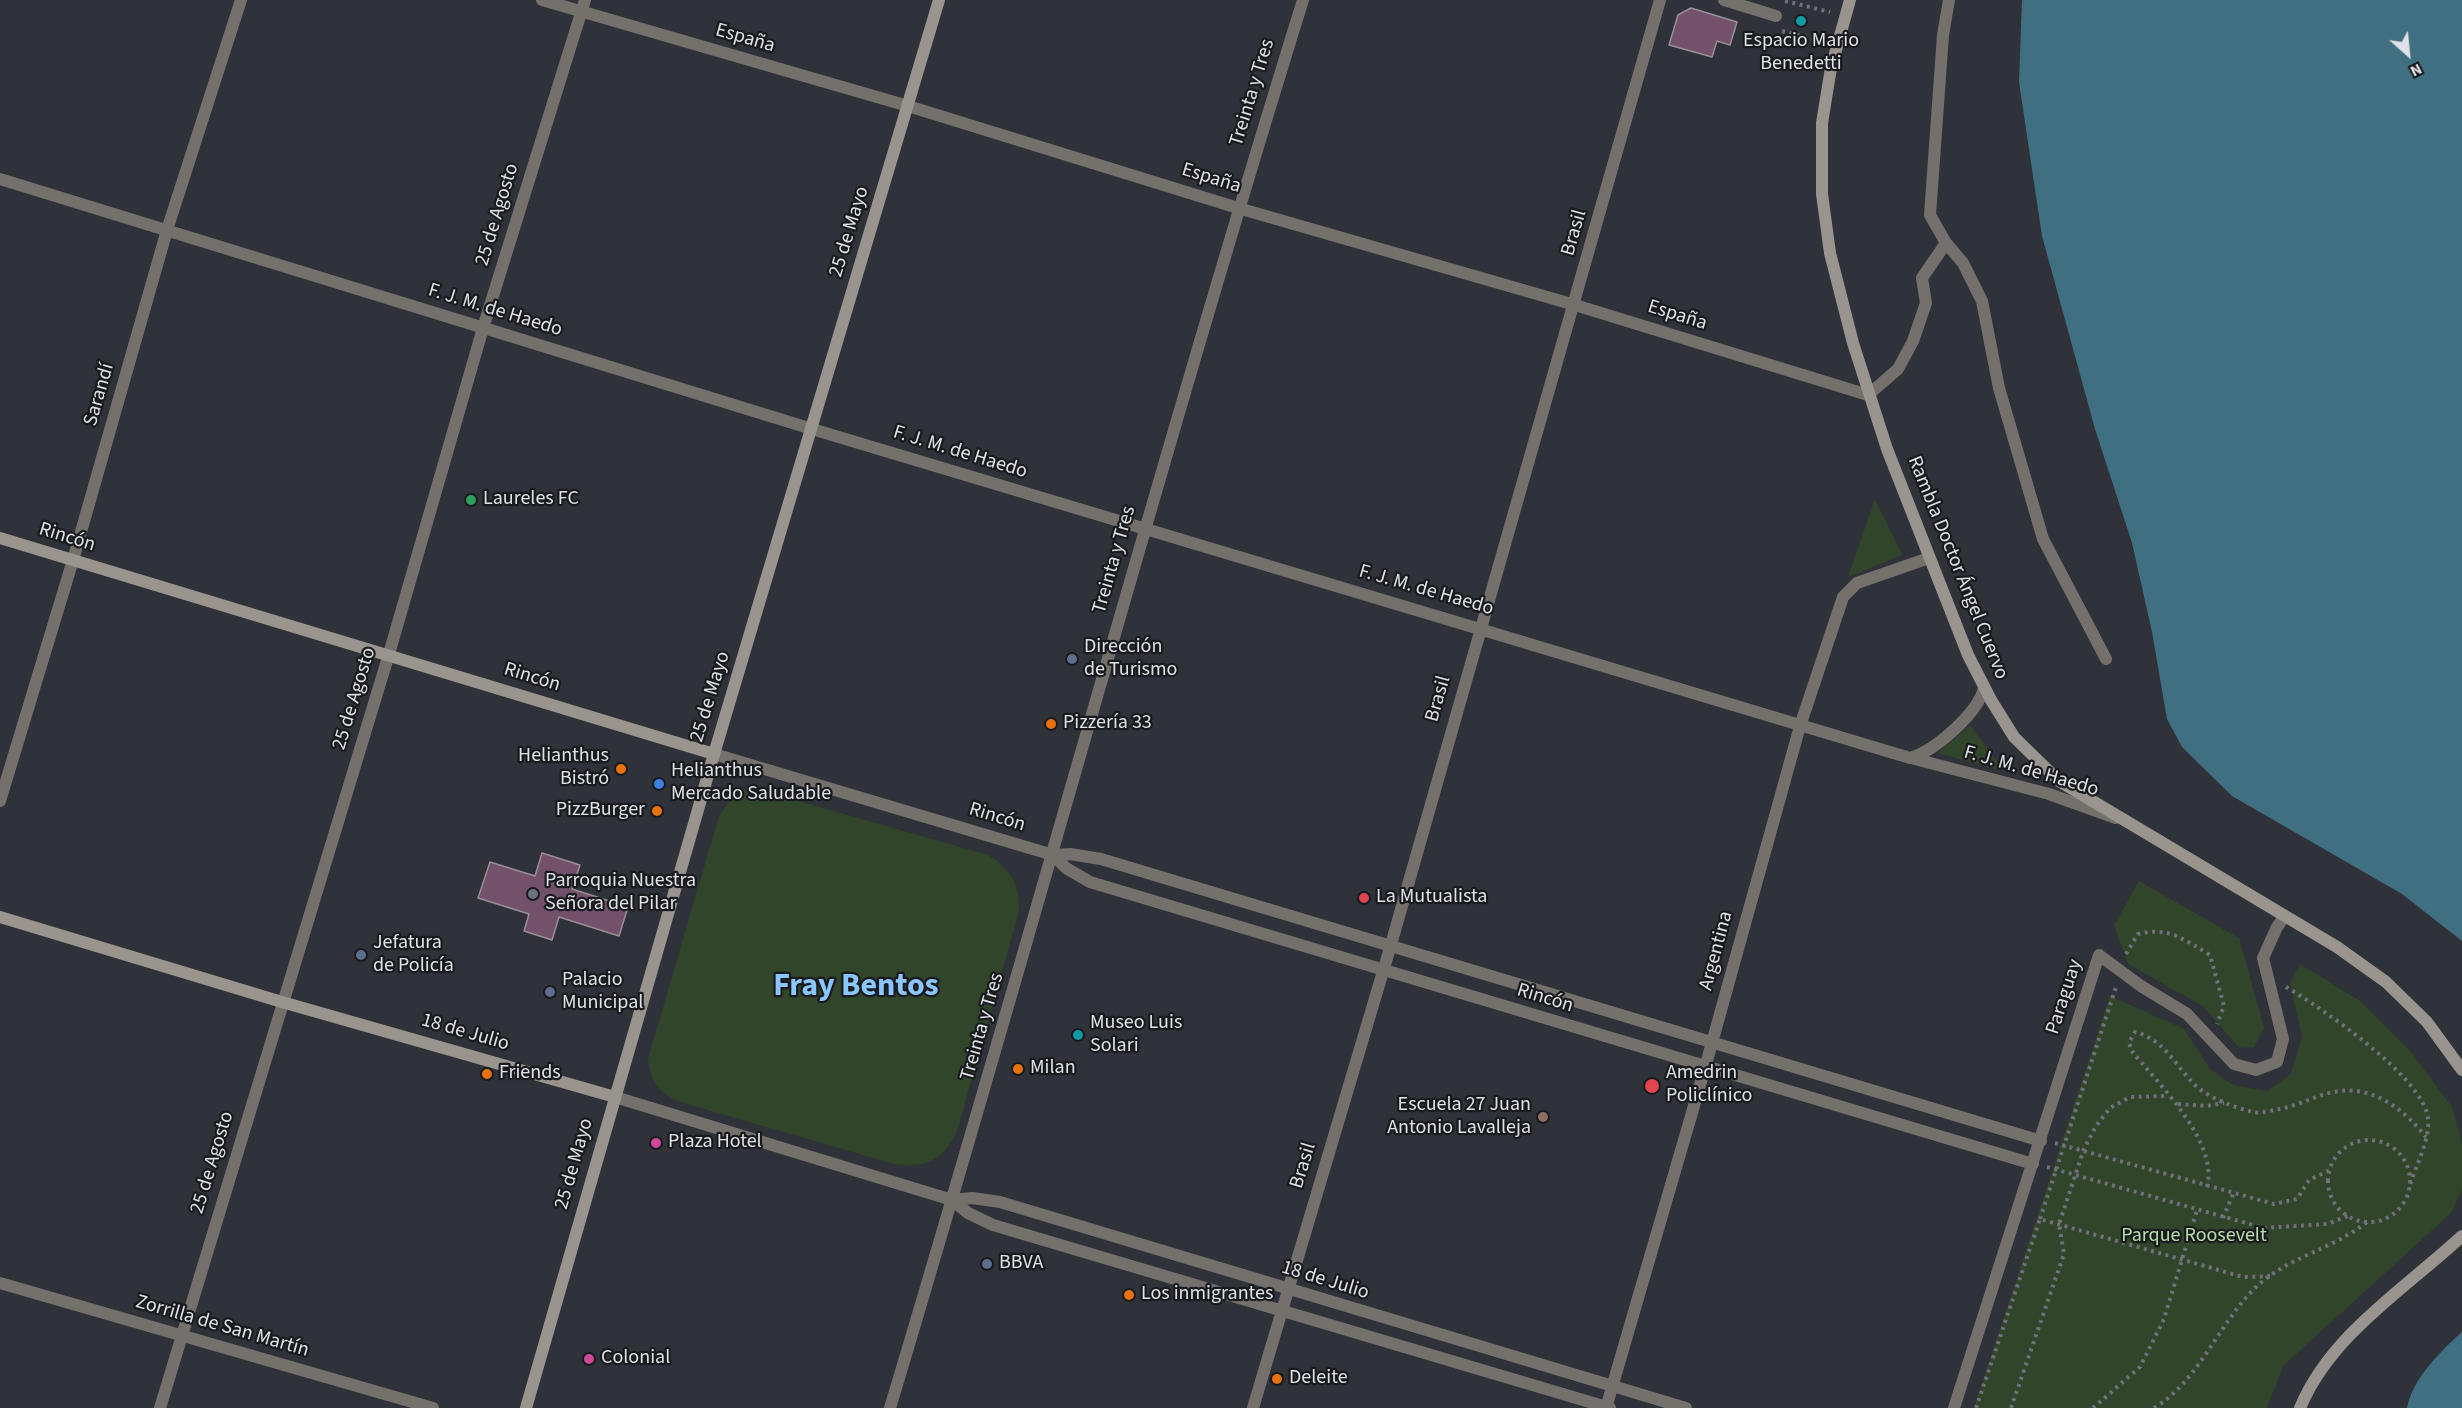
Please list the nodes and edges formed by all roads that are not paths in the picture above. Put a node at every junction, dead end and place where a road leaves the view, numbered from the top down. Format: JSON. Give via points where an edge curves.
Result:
{"nodes":[{"id":1,"x":242,"y":0,"type":"edge"},
{"id":2,"x":542,"y":0,"type":"edge"},
{"id":3,"x":939,"y":0,"type":"edge"},
{"id":4,"x":1303,"y":0,"type":"edge"},
{"id":5,"x":1660,"y":0,"type":"edge"},
{"id":6,"x":1724,"y":0,"type":"edge"},
{"id":7,"x":1850,"y":0,"type":"edge"},
{"id":8,"x":1949,"y":0,"type":"edge"},
{"id":9,"x":583,"y":6,"type":"edge"},
{"id":10,"x":1775,"y":22,"type":"road end"},
{"id":11,"x":908,"y":106,"type":"junction"},
{"id":12,"x":0,"y":179,"type":"edge"},
{"id":13,"x":1238,"y":208,"type":"junction"},
{"id":14,"x":167,"y":230,"type":"junction"},
{"id":15,"x":1946,"y":243,"type":"junction"},
{"id":16,"x":1575,"y":305,"type":"junction"},
{"id":17,"x":483,"y":328,"type":"junction"},
{"id":18,"x":1868,"y":395,"type":"junction"},
{"id":19,"x":812,"y":429,"type":"junction"},
{"id":20,"x":1144,"y":528,"type":"junction"},
{"id":21,"x":0,"y":538,"type":"edge"},
{"id":22,"x":1929,"y":558,"type":"junction"},
{"id":23,"x":73,"y":560,"type":"junction"},
{"id":24,"x":1479,"y":627,"type":"junction"},
{"id":25,"x":389,"y":654,"type":"junction"},
{"id":26,"x":2106,"y":659,"type":"dead end"},
{"id":27,"x":1984,"y":688,"type":"junction"},
{"id":28,"x":1800,"y":726,"type":"junction"},
{"id":29,"x":714,"y":754,"type":"junction"},
{"id":30,"x":1910,"y":758,"type":"junction"},
{"id":31,"x":0,"y":801,"type":"edge"},
{"id":32,"x":2139,"y":826,"type":"junction"},
{"id":33,"x":1053,"y":855,"type":"junction"},
{"id":34,"x":0,"y":916,"type":"edge"},
{"id":35,"x":2285,"y":916,"type":"junction"},
{"id":36,"x":1390,"y":948,"type":"junction"},
{"id":37,"x":1383,"y":971,"type":"junction"},
{"id":38,"x":282,"y":1002,"type":"junction"},
{"id":39,"x":1712,"y":1043,"type":"junction"},
{"id":40,"x":1705,"y":1068,"type":"junction"},
{"id":41,"x":2462,"y":1070,"type":"edge"},
{"id":42,"x":615,"y":1096,"type":"junction"},
{"id":43,"x":2041,"y":1142,"type":"junction"},
{"id":44,"x":2033,"y":1164,"type":"junction"},
{"id":45,"x":952,"y":1200,"type":"junction"},
{"id":46,"x":2462,"y":1236,"type":"edge"},
{"id":47,"x":0,"y":1283,"type":"edge"},
{"id":48,"x":1287,"y":1290,"type":"junction"},
{"id":49,"x":1281,"y":1311,"type":"junction"},
{"id":50,"x":182,"y":1335,"type":"junction"},
{"id":51,"x":1613,"y":1386,"type":"junction"},
{"id":52,"x":160,"y":1408,"type":"edge"},
{"id":53,"x":433,"y":1408,"type":"edge"},
{"id":54,"x":526,"y":1408,"type":"edge"},
{"id":55,"x":890,"y":1408,"type":"edge"},
{"id":56,"x":1253,"y":1408,"type":"edge"},
{"id":57,"x":1608,"y":1408,"type":"edge"},
{"id":58,"x":1686,"y":1408,"type":"edge"},
{"id":59,"x":1954,"y":1408,"type":"edge"},
{"id":60,"x":2300,"y":1408,"type":"edge"}],
"edges":[{"from":1,"to":14,"type":"street","name":"Sarandí"},
{"from":2,"to":9,"type":"street","name":"España"},
{"from":3,"to":11,"type":"street","name":"25 de Mayo"},
{"from":4,"to":13,"type":"street","name":"Treinta y Tres"},
{"from":5,"to":16,"type":"street","name":"Brasil"},
{"from":6,"to":10,"type":"street"},
{"from":7,"to":18,"type":"street","name":"Rambla Doctor Ángel Cuervo","via":[[1826,99],[1821,185],[1839,292]]},
{"from":8,"to":15,"type":"street","via":[[1942,34],[1930,215]]},
{"from":9,"to":11,"type":"street","name":"España"},
{"from":9,"to":17,"type":"street","name":"25 de Agosto"},
{"from":11,"to":13,"type":"street","name":"España"},
{"from":11,"to":19,"type":"street","name":"25 de Mayo"},
{"from":12,"to":14,"type":"street","name":"F. J. M. de Haedo"},
{"from":13,"to":16,"type":"street","name":"España"},
{"from":13,"to":20,"type":"street","name":"Treinta y Tres"},
{"from":14,"to":17,"type":"street","name":"F. J. M. de Haedo"},
{"from":14,"to":23,"type":"street","name":"Sarandí"},
{"from":15,"to":18,"type":"street","via":[[1922,278],[1926,303],[1914,341],[1898,369]]},
{"from":15,"to":26,"type":"street","via":[[1963,263],[1982,301],[1999,388],[2043,539]]},
{"from":16,"to":18,"type":"street","name":"España"},
{"from":16,"to":24,"type":"street","name":"Brasil"},
{"from":17,"to":19,"type":"street","name":"F. J. M. de Haedo"},
{"from":17,"to":25,"type":"street","name":"25 de Agosto"},
{"from":18,"to":22,"type":"street","name":"Rambla Doctor Ángel Cuervo"},
{"from":19,"to":20,"type":"street","name":"F. J. M. de Haedo"},
{"from":19,"to":29,"type":"street","name":"25 de Mayo"},
{"from":20,"to":24,"type":"street","name":"F. J. M. de Haedo"},
{"from":20,"to":33,"type":"street","name":"Treinta y Tres"},
{"from":21,"to":23,"type":"street","name":"Rincón"},
{"from":22,"to":27,"type":"street","name":"Rambla Doctor Ángel Cuervo"},
{"from":22,"to":28,"type":"street","name":"Argentina","via":[[1857,583],[1843,597]]},
{"from":23,"to":25,"type":"street","name":"Rincón"},
{"from":23,"to":31,"type":"street","name":"Sarandí"},
{"from":24,"to":28,"type":"street","name":"F. J. M. de Haedo"},
{"from":24,"to":36,"type":"street","name":"Brasil"},
{"from":25,"to":29,"type":"street","name":"Rincón"},
{"from":25,"to":38,"type":"street","name":"25 de Agosto"},
{"from":27,"to":30,"type":"street","name":"F. J. M. de Haedo","via":[[1977,706],[1931,748]]},
{"from":27,"to":32,"type":"street","name":"Rambla Doctor Ángel Cuervo","via":[[2014,736],[2043,767]]},
{"from":28,"to":30,"type":"street","name":"F. J. M. de Haedo"},
{"from":28,"to":39,"type":"street","name":"Argentina"},
{"from":29,"to":33,"type":"street","name":"Rincón"},
{"from":29,"to":42,"type":"street","name":"25 de Mayo"},
{"from":30,"to":32,"type":"street","name":"F. J. M. de Haedo","via":[[2049,794]]},
{"from":32,"to":35,"type":"street","name":"Rambla Doctor Ángel Cuervo"},
{"from":33,"to":36,"type":"street","name":"Rincón","via":[[1101,859]]},
{"from":33,"to":37,"type":"street","name":"Rincón","via":[[1090,882]]},
{"from":33,"to":45,"type":"street","name":"Treinta y Tres"},
{"from":34,"to":38,"type":"street","name":"18 de Julio"},
{"from":35,"to":41,"type":"street","name":"Rambla Doctor Ángel Cuervo","via":[[2386,982],[2427,1022]]},
{"from":35,"to":43,"type":"street","name":"Paraguay","via":[[2263,958],[2283,1039],[2277,1062],[2256,1070],[2234,1064],[2187,1014],[2099,955]]},
{"from":36,"to":37,"type":"street","name":"Brasil"},
{"from":36,"to":39,"type":"street","name":"Rincón"},
{"from":37,"to":40,"type":"street","name":"Rincón"},
{"from":37,"to":48,"type":"street","name":"Brasil"},
{"from":38,"to":42,"type":"street","name":"18 de Julio"},
{"from":38,"to":50,"type":"street","name":"25 de Agosto"},
{"from":39,"to":40,"type":"street","name":"Argentina"},
{"from":39,"to":43,"type":"street","name":"Rincón"},
{"from":40,"to":44,"type":"street","name":"Rincón"},
{"from":40,"to":51,"type":"street","name":"Argentina"},
{"from":42,"to":45,"type":"street","name":"18 de Julio"},
{"from":42,"to":54,"type":"street","name":"25 de Mayo"},
{"from":43,"to":44,"type":"street","name":"Paraguay"},
{"from":44,"to":59,"type":"street","name":"Paraguay"},
{"from":45,"to":48,"type":"street","name":"18 de Julio","via":[[1000,1202]]},
{"from":45,"to":49,"type":"street","name":"18 de Julio","via":[[993,1225]]},
{"from":45,"to":55,"type":"street","name":"Treinta y Tres"},
{"from":46,"to":60,"type":"street","via":[[2358,1327],[2317,1376]]},
{"from":47,"to":50,"type":"street","name":"Zorrilla de San Martín"},
{"from":48,"to":49,"type":"street","name":"Brasil"},
{"from":48,"to":51,"type":"street","name":"18 de Julio"},
{"from":49,"to":56,"type":"street","name":"Brasil"},
{"from":49,"to":57,"type":"street","name":"18 de Julio"},
{"from":50,"to":52,"type":"street","name":"25 de Agosto"},
{"from":50,"to":53,"type":"street","name":"Zorrilla de San Martín"},
{"from":51,"to":57,"type":"street","name":"Argentina"},
{"from":51,"to":58,"type":"street","name":"18 de Julio"}]}
